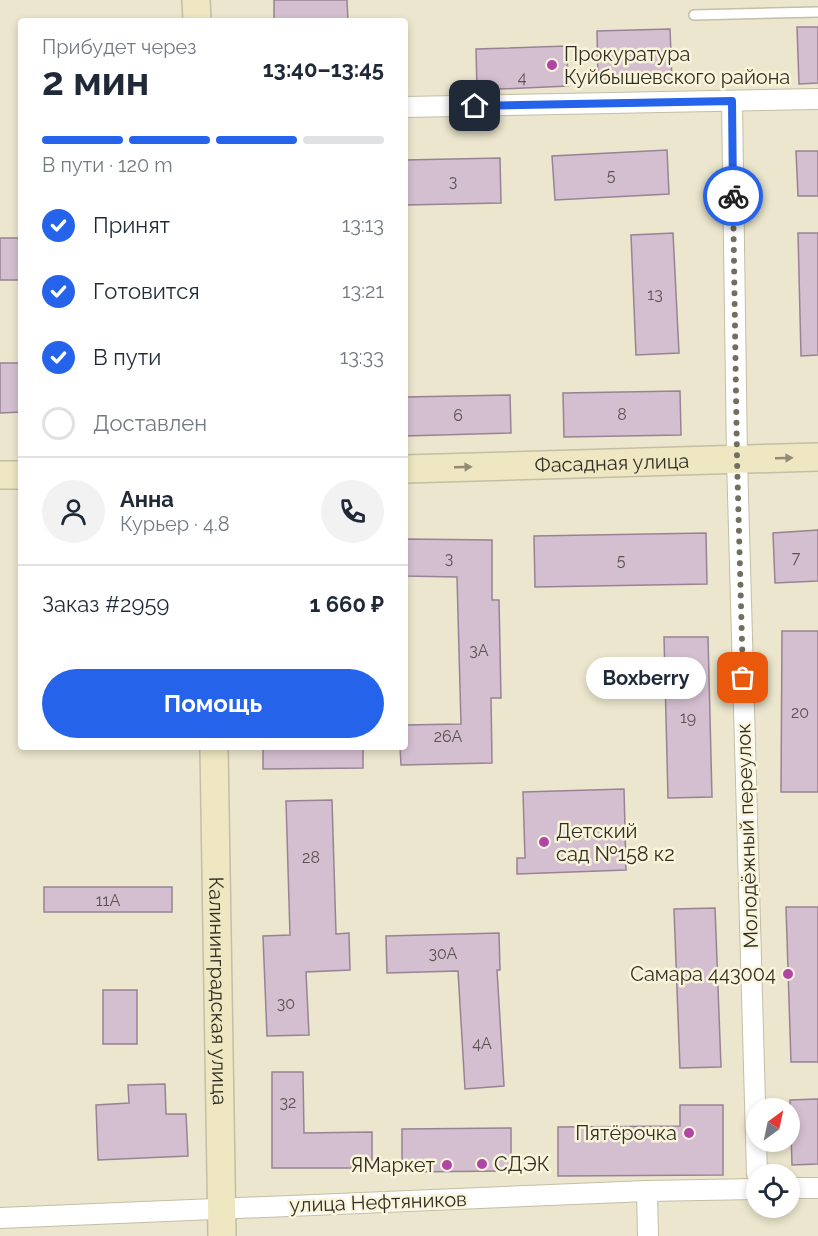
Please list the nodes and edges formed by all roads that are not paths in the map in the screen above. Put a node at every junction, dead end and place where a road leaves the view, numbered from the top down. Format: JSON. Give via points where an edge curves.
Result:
{"nodes":[{"id":1,"x":196,"y":0,"type":"edge"},
{"id":2,"x":818,"y":12,"type":"edge"},
{"id":3,"x":694,"y":15,"type":"dead end"},
{"id":4,"x":197,"y":18,"type":"edge"},
{"id":5,"x":818,"y":99,"type":"edge"},
{"id":6,"x":732,"y":101,"type":"junction"},
{"id":7,"x":408,"y":107,"type":"edge"},
{"id":8,"x":818,"y":457,"type":"edge"},
{"id":9,"x":737,"y":459,"type":"junction"},
{"id":10,"x":408,"y":469,"type":"edge"},
{"id":11,"x":0,"y":475,"type":"edge"},
{"id":12,"x":18,"y":475,"type":"edge"},
{"id":13,"x":214,"y":750,"type":"edge"},
{"id":14,"x":757,"y":1164,"type":"edge"},
{"id":15,"x":800,"y":1188,"type":"edge"},
{"id":16,"x":818,"y":1188,"type":"edge"},
{"id":17,"x":746,"y":1189,"type":"edge"},
{"id":18,"x":647,"y":1191,"type":"junction"},
{"id":19,"x":221,"y":1208,"type":"junction"},
{"id":20,"x":0,"y":1218,"type":"edge"},
{"id":21,"x":222,"y":1236,"type":"edge"},
{"id":22,"x":648,"y":1236,"type":"edge"}],
"edges":[{"from":1,"to":4,"type":"street"},
{"from":2,"to":3,"type":"lane"},
{"from":5,"to":6,"type":"street"},
{"from":6,"to":7,"type":"street"},
{"from":6,"to":9,"type":"street","name":"Молодёжный переулок"},
{"from":9,"to":8,"type":"street","name":"Фасадная улица","one_way":true},
{"from":10,"to":9,"type":"street","name":"Фасадная улица","one_way":true},
{"from":9,"to":14,"type":"street","name":"Молодёжный переулок"},
{"from":11,"to":12,"type":"street"},
{"from":13,"to":19,"type":"street","name":"Калининградская улица"},
{"from":15,"to":16,"type":"street"},
{"from":17,"to":18,"type":"street","name":"улица Нефтяников"},
{"from":18,"to":19,"type":"street","name":"улица Нефтяников"},
{"from":18,"to":22,"type":"street"},
{"from":19,"to":20,"type":"street","name":"улица Нефтяников"},
{"from":19,"to":21,"type":"street","name":"Калининградская улица"}]}
